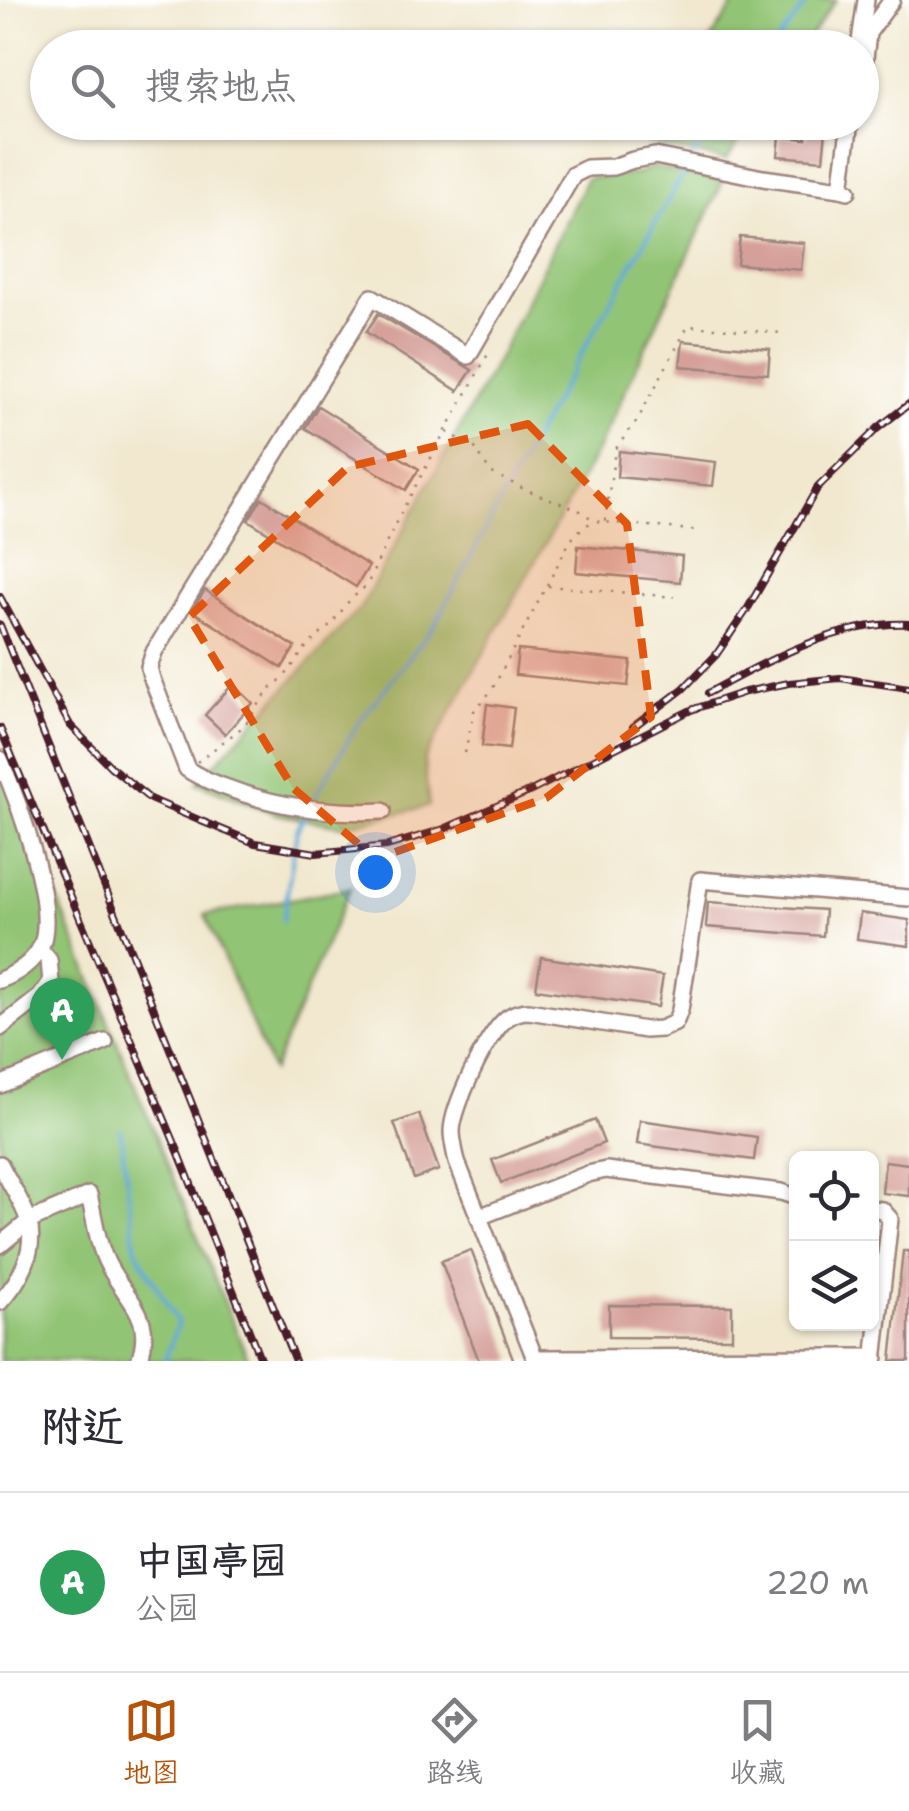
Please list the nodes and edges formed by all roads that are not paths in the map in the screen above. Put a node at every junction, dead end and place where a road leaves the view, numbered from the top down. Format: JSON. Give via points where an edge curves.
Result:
{"nodes":[{"id":1,"x":866,"y":0,"type":"edge"},
{"id":2,"x":892,"y":0,"type":"edge"},
{"id":3,"x":862,"y":30,"type":"edge"},
{"id":4,"x":870,"y":30,"type":"edge"},
{"id":5,"x":850,"y":140,"type":"edge"},
{"id":6,"x":0,"y":759,"type":"edge"},
{"id":7,"x":383,"y":811,"type":"dead end"},
{"id":8,"x":909,"y":898,"type":"edge"},
{"id":9,"x":40,"y":948,"type":"junction"},
{"id":10,"x":0,"y":980,"type":"edge"},
{"id":11,"x":0,"y":1028,"type":"edge"},
{"id":12,"x":105,"y":1042,"type":"dead end"},
{"id":13,"x":0,"y":1085,"type":"edge"},
{"id":14,"x":0,"y":1164,"type":"edge"},
{"id":15,"x":789,"y":1195,"type":"edge"},
{"id":16,"x":879,"y":1210,"type":"edge"},
{"id":17,"x":479,"y":1216,"type":"junction"},
{"id":18,"x":890,"y":1219,"type":"junction"},
{"id":19,"x":909,"y":1220,"type":"edge"},
{"id":20,"x":29,"y":1221,"type":"junction"},
{"id":21,"x":0,"y":1245,"type":"edge"},
{"id":22,"x":0,"y":1302,"type":"edge"},
{"id":23,"x":874,"y":1359,"type":"edge"},
{"id":24,"x":536,"y":1360,"type":"edge"},
{"id":25,"x":138,"y":1361,"type":"edge"}],
"edges":[{"from":1,"to":3,"type":"street"},
{"from":2,"to":4,"type":"street"},
{"from":5,"to":7,"type":"street","via":[[841,190],[655,156],[578,170],[468,356],[372,296],[151,658],[151,676],[187,768],[202,778],[286,804]]},
{"from":6,"to":9,"type":"street","via":[[38,873],[46,912]]},
{"from":8,"to":17,"type":"street","via":[[700,880],[675,1023],[645,1030],[529,1011],[509,1016],[466,1084],[452,1130]]},
{"from":9,"to":10,"type":"street"},
{"from":9,"to":11,"type":"street","via":[[51,982]]},
{"from":12,"to":13,"type":"street"},
{"from":14,"to":20,"type":"street"},
{"from":15,"to":17,"type":"street","via":[[606,1170]]},
{"from":16,"to":18,"type":"street"},
{"from":17,"to":24,"type":"street"},
{"from":18,"to":19,"type":"street"},
{"from":18,"to":23,"type":"street"},
{"from":20,"to":21,"type":"street"},
{"from":20,"to":22,"type":"street","via":[[28,1259]]},
{"from":20,"to":25,"type":"street","via":[[89,1195],[103,1254],[142,1318]]},
{"from":23,"to":24,"type":"street"}]}
